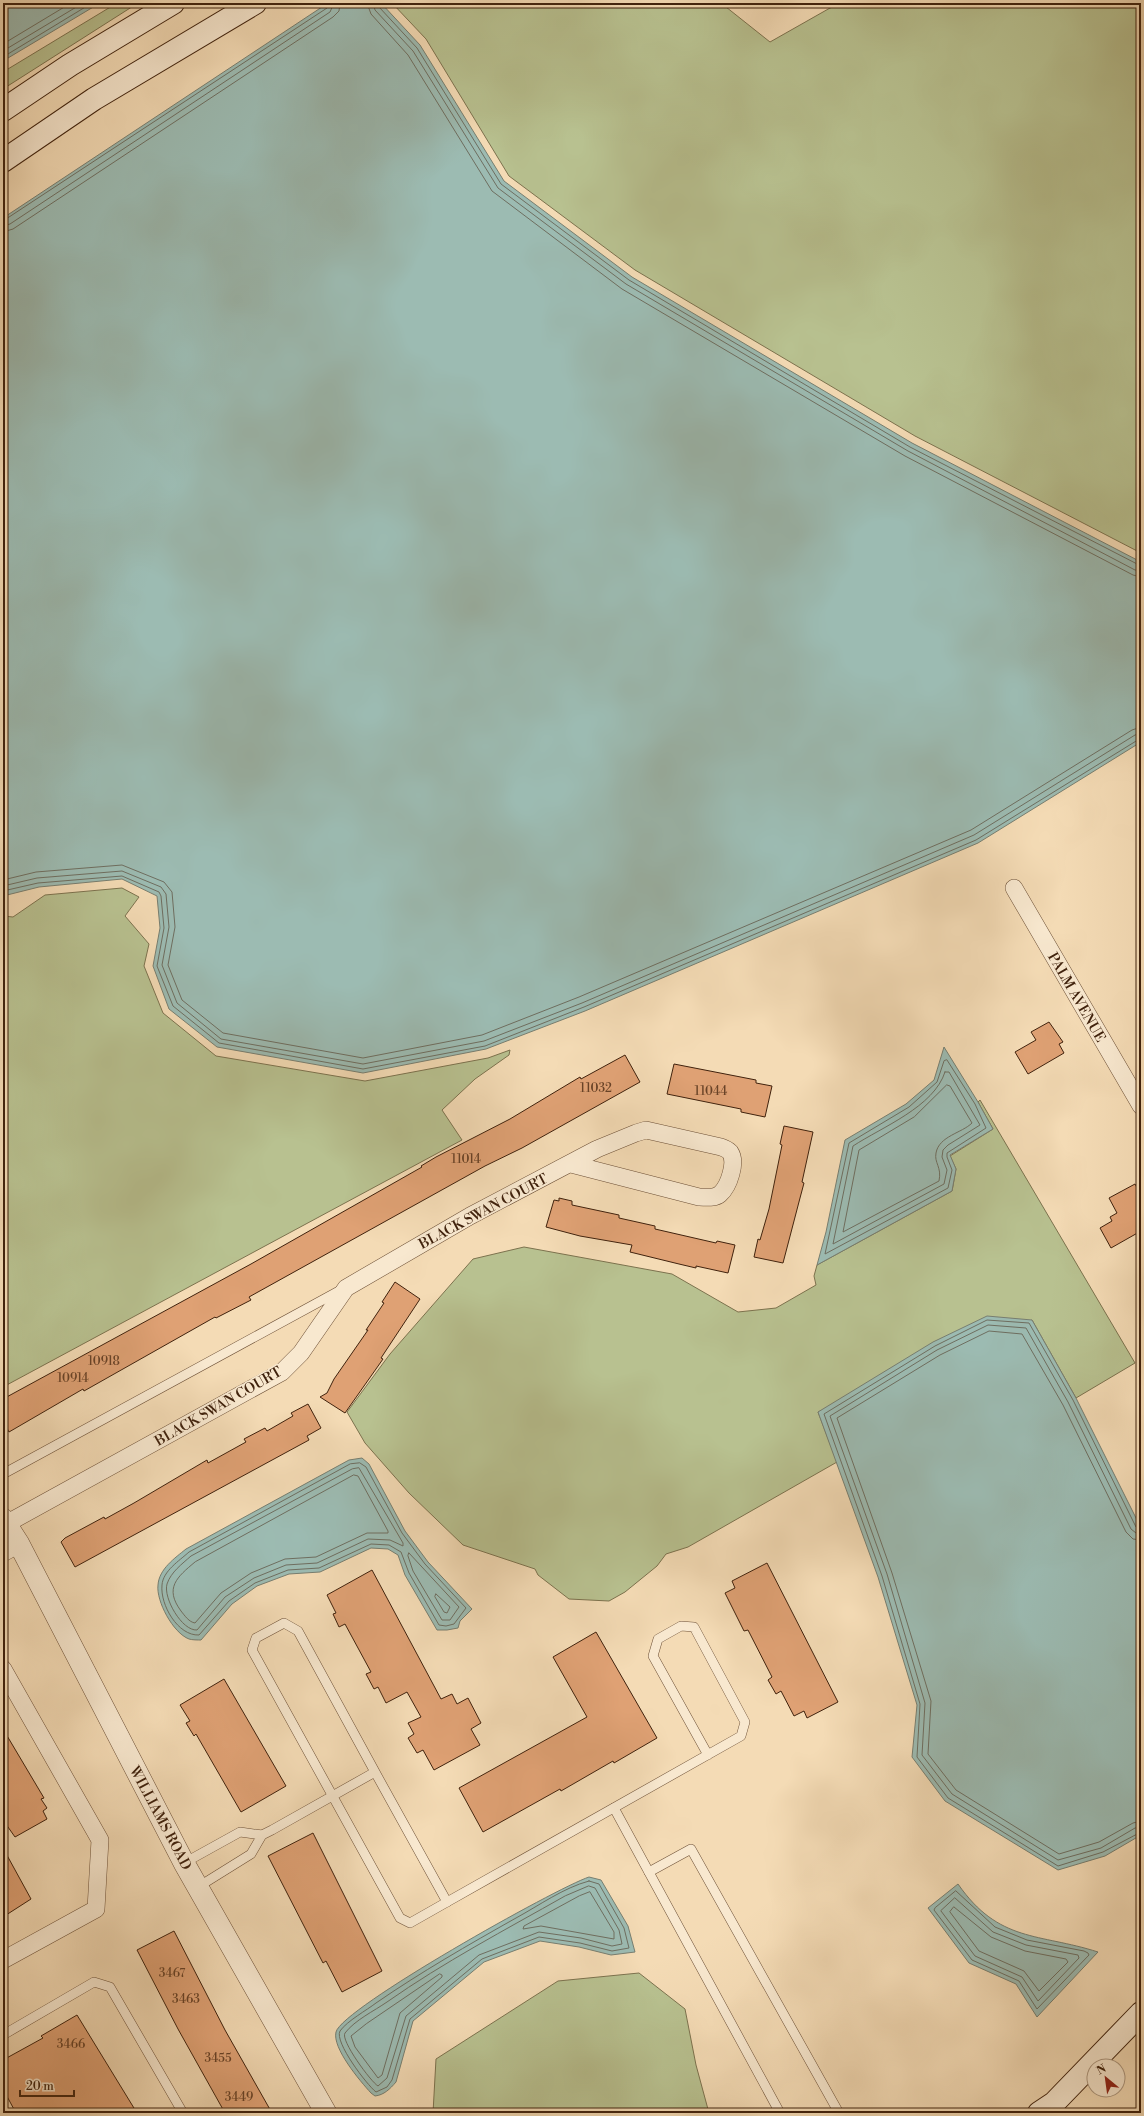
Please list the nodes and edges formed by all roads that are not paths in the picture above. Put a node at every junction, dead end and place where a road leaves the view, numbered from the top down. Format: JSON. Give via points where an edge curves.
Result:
{"nodes":[{"id":1,"x":173,"y":3,"type":"edge"},
{"id":2,"x":255,"y":3,"type":"edge"},
{"id":3,"x":3,"y":110,"type":"edge"},
{"id":4,"x":3,"y":161,"type":"edge"},
{"id":5,"x":1014,"y":888,"type":"dead end"},
{"id":6,"x":1141,"y":1106,"type":"edge"},
{"id":7,"x":571,"y":1164,"type":"junction"},
{"id":8,"x":346,"y":1288,"type":"junction"},
{"id":9,"x":3,"y":1474,"type":"edge"},
{"id":10,"x":5,"y":1522,"type":"edge"},
{"id":11,"x":11,"y":1548,"type":"edge"},
{"id":12,"x":3,"y":1669,"type":"edge"},
{"id":13,"x":708,"y":1755,"type":"junction"},
{"id":14,"x":374,"y":1772,"type":"junction"},
{"id":15,"x":333,"y":1795,"type":"junction"},
{"id":16,"x":614,"y":1808,"type":"junction"},
{"id":17,"x":262,"y":1835,"type":"junction"},
{"id":18,"x":184,"y":1863,"type":"junction"},
{"id":19,"x":650,"y":1872,"type":"junction"},
{"id":20,"x":198,"y":1887,"type":"junction"},
{"id":21,"x":447,"y":1902,"type":"junction"},
{"id":22,"x":3,"y":1960,"type":"edge"},
{"id":23,"x":1141,"y":2013,"type":"edge"},
{"id":24,"x":3,"y":2035,"type":"edge"},
{"id":25,"x":183,"y":2113,"type":"edge"},
{"id":26,"x":326,"y":2113,"type":"edge"},
{"id":27,"x":780,"y":2113,"type":"edge"},
{"id":28,"x":839,"y":2113,"type":"edge"},
{"id":29,"x":1039,"y":2113,"type":"edge"}],
"edges":[{"from":1,"to":3,"type":"main road","via":[[70,65]]},
{"from":2,"to":4,"type":"main road","via":[[94,99]]},
{"from":5,"to":6,"type":"street","name":"PALM AVENUE"},
{"from":7,"to":7,"type":"street","name":"BLACK SWAN COURT","via":[[698,1198],[712,1198],[720,1194],[728,1183],[732,1159],[730,1152],[722,1147],[646,1130],[597,1150]]},
{"from":7,"to":8,"type":"street","name":"BLACK SWAN COURT","via":[[470,1216]]},
{"from":8,"to":9,"type":"lane"},
{"from":8,"to":10,"type":"street","name":"BLACK SWAN COURT","via":[[301,1353],[282,1372]]},
{"from":10,"to":11,"type":"street","name":"WILLIAMS ROAD"},
{"from":11,"to":18,"type":"street","name":"WILLIAMS ROAD"},
{"from":12,"to":22,"type":"street","via":[[100,1840],[96,1909]]},
{"from":13,"to":13,"type":"lane","via":[[741,1736],[745,1722],[694,1627],[681,1626],[658,1639],[653,1656]]},
{"from":13,"to":16,"type":"lane"},
{"from":14,"to":15,"type":"lane"},
{"from":14,"to":15,"type":"lane","via":[[298,1631],[284,1623],[256,1638],[252,1650]]},
{"from":14,"to":21,"type":"lane"},
{"from":15,"to":17,"type":"lane"},
{"from":15,"to":21,"type":"lane","via":[[400,1918],[410,1923]]},
{"from":16,"to":19,"type":"lane"},
{"from":16,"to":21,"type":"lane"},
{"from":17,"to":18,"type":"lane","via":[[240,1832]]},
{"from":17,"to":20,"type":"lane","via":[[251,1854]]},
{"from":18,"to":20,"type":"street","name":"WILLIAMS ROAD"},
{"from":19,"to":27,"type":"lane"},
{"from":19,"to":28,"type":"lane","via":[[691,1849]]},
{"from":20,"to":26,"type":"street","name":"WILLIAMS ROAD"},
{"from":23,"to":29,"type":"main road","via":[[1054,2103]]},
{"from":24,"to":25,"type":"lane","via":[[94,1982],[110,1987]]}]}
